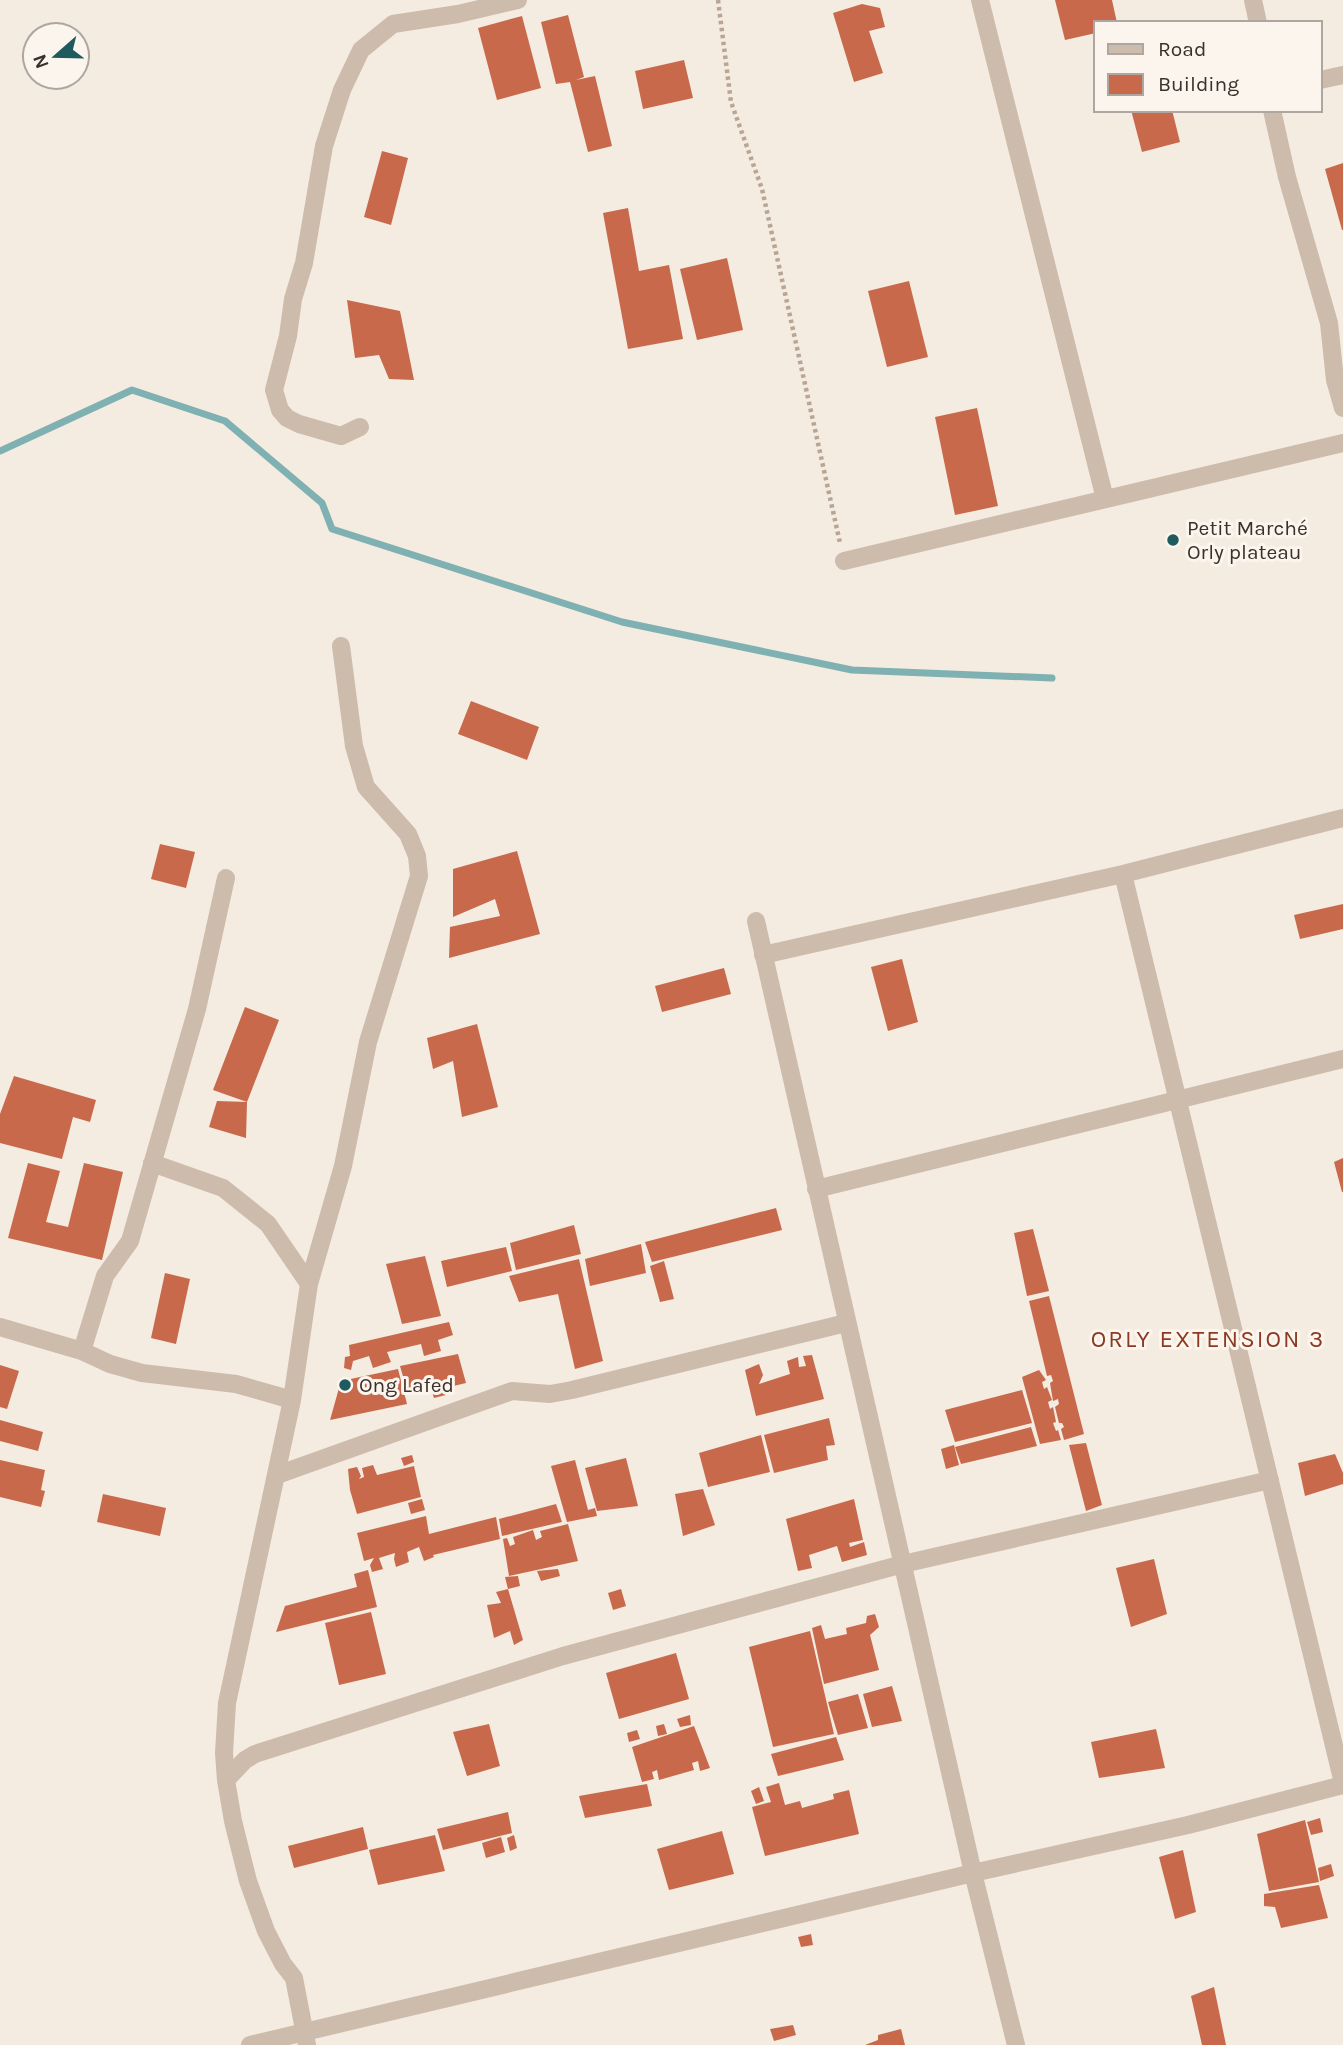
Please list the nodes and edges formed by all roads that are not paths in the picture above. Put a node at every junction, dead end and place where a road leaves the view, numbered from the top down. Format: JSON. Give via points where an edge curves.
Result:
{"nodes":[{"id":1,"x":518,"y":0,"type":"edge"},
{"id":2,"x":980,"y":0,"type":"edge"},
{"id":3,"x":1253,"y":0,"type":"edge"},
{"id":4,"x":1258,"y":21,"type":"edge"},
{"id":5,"x":1343,"y":75,"type":"edge"},
{"id":6,"x":1322,"y":80,"type":"edge"},
{"id":7,"x":1272,"y":112,"type":"edge"},
{"id":8,"x":1343,"y":408,"type":"edge"},
{"id":9,"x":360,"y":427,"type":"dead end"},
{"id":10,"x":1343,"y":443,"type":"edge"},
{"id":11,"x":1105,"y":499,"type":"junction"},
{"id":12,"x":844,"y":561,"type":"road end"},
{"id":13,"x":341,"y":646,"type":"dead end"},
{"id":14,"x":1343,"y":818,"type":"edge"},
{"id":15,"x":1123,"y":874,"type":"junction"},
{"id":16,"x":226,"y":878,"type":"dead end"},
{"id":17,"x":756,"y":921,"type":"dead end"},
{"id":18,"x":763,"y":955,"type":"junction"},
{"id":19,"x":1343,"y":1059,"type":"edge"},
{"id":20,"x":1178,"y":1100,"type":"junction"},
{"id":21,"x":152,"y":1163,"type":"junction"},
{"id":22,"x":816,"y":1189,"type":"junction"},
{"id":23,"x":309,"y":1283,"type":"junction"},
{"id":24,"x":846,"y":1323,"type":"junction"},
{"id":25,"x":0,"y":1327,"type":"edge"},
{"id":26,"x":82,"y":1351,"type":"junction"},
{"id":27,"x":292,"y":1400,"type":"junction"},
{"id":28,"x":277,"y":1475,"type":"junction"},
{"id":29,"x":1270,"y":1480,"type":"junction"},
{"id":30,"x":903,"y":1564,"type":"junction"},
{"id":31,"x":226,"y":1780,"type":"junction"},
{"id":32,"x":1343,"y":1784,"type":"edge"},
{"id":33,"x":973,"y":1873,"type":"junction"},
{"id":34,"x":306,"y":2039,"type":"edge"},
{"id":35,"x":250,"y":2045,"type":"edge"},
{"id":36,"x":1016,"y":2045,"type":"edge"}],
"edges":[{"from":1,"to":9,"type":"street","via":[[393,24],[361,50],[342,89],[324,146],[304,263],[274,390],[280,410],[299,424],[341,436]]},
{"from":2,"to":11,"type":"street"},
{"from":3,"to":4,"type":"street"},
{"from":5,"to":6,"type":"street"},
{"from":7,"to":8,"type":"street","via":[[1329,323]]},
{"from":10,"to":11,"type":"street"},
{"from":11,"to":12,"type":"street"},
{"from":13,"to":23,"type":"street","via":[[354,746],[366,787],[408,834],[419,876],[368,1042],[343,1166]]},
{"from":14,"to":15,"type":"street"},
{"from":15,"to":18,"type":"street"},
{"from":15,"to":20,"type":"street"},
{"from":16,"to":21,"type":"street","via":[[197,1009]]},
{"from":17,"to":18,"type":"street"},
{"from":18,"to":22,"type":"street"},
{"from":19,"to":20,"type":"street"},
{"from":20,"to":22,"type":"street"},
{"from":20,"to":29,"type":"street"},
{"from":21,"to":23,"type":"street","via":[[223,1188],[268,1224]]},
{"from":21,"to":26,"type":"street","via":[[130,1241],[105,1276]]},
{"from":22,"to":24,"type":"street"},
{"from":23,"to":27,"type":"street"},
{"from":24,"to":28,"type":"street","via":[[572,1390],[550,1394],[512,1391]]},
{"from":24,"to":30,"type":"street"},
{"from":25,"to":26,"type":"street"},
{"from":26,"to":27,"type":"street","via":[[142,1373],[236,1384]]},
{"from":27,"to":28,"type":"street"},
{"from":28,"to":31,"type":"street","via":[[227,1703]]},
{"from":29,"to":30,"type":"street"},
{"from":29,"to":32,"type":"street"},
{"from":30,"to":31,"type":"street","via":[[564,1656],[284,1744],[244,1760]]},
{"from":30,"to":33,"type":"street"},
{"from":31,"to":34,"type":"street","via":[[248,1881],[266,1931],[294,1978]]},
{"from":32,"to":33,"type":"street","via":[[1188,1825]]},
{"from":33,"to":34,"type":"street"},
{"from":33,"to":36,"type":"street"},
{"from":34,"to":35,"type":"street"}]}
